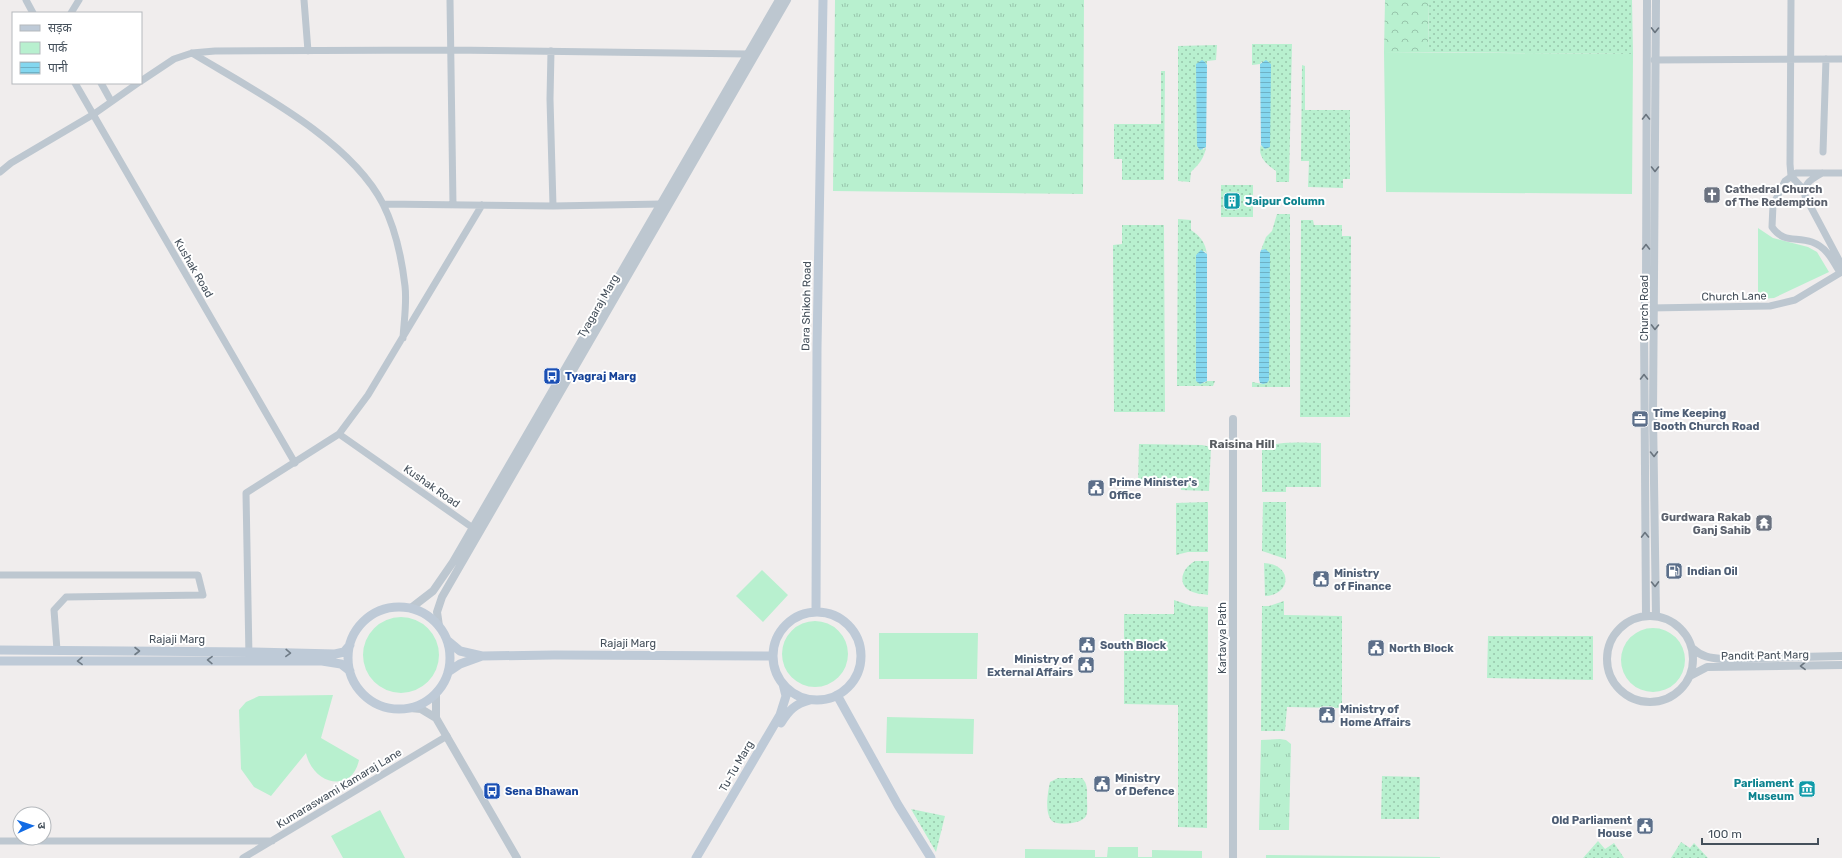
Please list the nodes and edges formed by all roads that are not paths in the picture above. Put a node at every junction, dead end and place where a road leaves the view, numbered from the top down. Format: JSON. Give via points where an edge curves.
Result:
{"nodes":[{"id":1,"x":26,"y":0,"type":"edge"},
{"id":2,"x":79,"y":0,"type":"edge"},
{"id":3,"x":304,"y":0,"type":"edge"},
{"id":4,"x":450,"y":0,"type":"edge"},
{"id":5,"x":779,"y":0,"type":"edge"},
{"id":6,"x":788,"y":0,"type":"edge"},
{"id":7,"x":823,"y":0,"type":"edge"},
{"id":8,"x":1647,"y":0,"type":"edge"},
{"id":9,"x":1656,"y":0,"type":"edge"},
{"id":10,"x":1791,"y":0,"type":"edge"},
{"id":11,"x":32,"y":12,"type":"edge"},
{"id":12,"x":72,"y":12,"type":"edge"},
{"id":13,"x":450,"y":50,"type":"junction"},
{"id":14,"x":551,"y":51,"type":"junction"},
{"id":15,"x":308,"y":52,"type":"junction"},
{"id":16,"x":192,"y":53,"type":"junction"},
{"id":17,"x":748,"y":54,"type":"junction"},
{"id":18,"x":1792,"y":59,"type":"junction"},
{"id":19,"x":1826,"y":59,"type":"junction"},
{"id":20,"x":1842,"y":59,"type":"edge"},
{"id":21,"x":1654,"y":60,"type":"junction"},
{"id":22,"x":142,"y":80,"type":"edge"},
{"id":23,"x":76,"y":84,"type":"edge"},
{"id":24,"x":102,"y":84,"type":"edge"},
{"id":25,"x":136,"y":84,"type":"edge"},
{"id":26,"x":1650,"y":91,"type":"junction"},
{"id":27,"x":111,"y":101,"type":"junction"},
{"id":28,"x":94,"y":114,"type":"junction"},
{"id":29,"x":1823,"y":152,"type":"dead end"},
{"id":30,"x":0,"y":172,"type":"edge"},
{"id":31,"x":1822,"y":172,"type":"junction"},
{"id":32,"x":1842,"y":173,"type":"edge"},
{"id":33,"x":1791,"y":176,"type":"junction"},
{"id":34,"x":1804,"y":190,"type":"junction"},
{"id":35,"x":383,"y":204,"type":"junction"},
{"id":36,"x":661,"y":204,"type":"junction"},
{"id":37,"x":453,"y":205,"type":"junction"},
{"id":38,"x":482,"y":205,"type":"junction"},
{"id":39,"x":553,"y":206,"type":"junction"},
{"id":40,"x":1841,"y":275,"type":"edge"},
{"id":41,"x":1645,"y":308,"type":"junction"},
{"id":42,"x":1655,"y":308,"type":"junction"},
{"id":43,"x":403,"y":340,"type":"junction"},
{"id":44,"x":1653,"y":415,"type":"junction"},
{"id":45,"x":1644,"y":416,"type":"junction"},
{"id":46,"x":1233,"y":419,"type":"dead end"},
{"id":47,"x":339,"y":434,"type":"junction"},
{"id":48,"x":295,"y":463,"type":"junction"},
{"id":49,"x":473,"y":528,"type":"junction"},
{"id":50,"x":0,"y":575,"type":"edge"},
{"id":51,"x":411,"y":608,"type":"junction"},
{"id":52,"x":816,"y":612,"type":"junction"},
{"id":53,"x":1646,"y":616,"type":"junction"},
{"id":54,"x":1656,"y":616,"type":"junction"},
{"id":55,"x":439,"y":626,"type":"junction"},
{"id":56,"x":448,"y":641,"type":"junction"},
{"id":57,"x":350,"y":645,"type":"junction"},
{"id":58,"x":1692,"y":648,"type":"junction"},
{"id":59,"x":0,"y":650,"type":"edge"},
{"id":60,"x":57,"y":650,"type":"junction"},
{"id":61,"x":249,"y":656,"type":"junction"},
{"id":62,"x":482,"y":656,"type":"junction"},
{"id":63,"x":773,"y":656,"type":"junction"},
{"id":64,"x":1842,"y":656,"type":"edge"},
{"id":65,"x":0,"y":661,"type":"edge"},
{"id":66,"x":1842,"y":665,"type":"edge"},
{"id":67,"x":350,"y":670,"type":"junction"},
{"id":68,"x":448,"y":672,"type":"junction"},
{"id":69,"x":1690,"y":676,"type":"junction"},
{"id":70,"x":783,"y":684,"type":"junction"},
{"id":71,"x":436,"y":694,"type":"junction"},
{"id":72,"x":837,"y":695,"type":"junction"},
{"id":73,"x":810,"y":700,"type":"junction"},
{"id":74,"x":410,"y":708,"type":"junction"},
{"id":75,"x":436,"y":718,"type":"junction"},
{"id":76,"x":447,"y":736,"type":"junction"},
{"id":77,"x":0,"y":841,"type":"edge"},
{"id":78,"x":272,"y":841,"type":"junction"},
{"id":79,"x":243,"y":858,"type":"edge"},
{"id":80,"x":517,"y":858,"type":"edge"},
{"id":81,"x":696,"y":858,"type":"edge"},
{"id":82,"x":701,"y":858,"type":"edge"},
{"id":83,"x":931,"y":858,"type":"edge"},
{"id":84,"x":1233,"y":858,"type":"edge"}],
"edges":[{"from":1,"to":11,"type":"street"},
{"from":2,"to":12,"type":"street"},
{"from":3,"to":15,"type":"street"},
{"from":4,"to":13,"type":"street"},
{"from":5,"to":17,"type":"street","name":"Tyagaraj Marg"},
{"from":6,"to":55,"type":"street","name":"Tyagaraj Marg","via":[[442,597],[437,612]]},
{"from":7,"to":52,"type":"main road","name":"Dara Shikoh Road"},
{"from":8,"to":26,"type":"street","name":"Church Road"},
{"from":9,"to":21,"type":"street","name":"Church Road","one_way":true},
{"from":10,"to":18,"type":"street"},
{"from":13,"to":14,"type":"street"},
{"from":13,"to":15,"type":"street"},
{"from":13,"to":37,"type":"street"},
{"from":14,"to":17,"type":"street"},
{"from":14,"to":39,"type":"street"},
{"from":15,"to":16,"type":"street","via":[[215,50]]},
{"from":16,"to":22,"type":"street","via":[[174,59]]},
{"from":16,"to":35,"type":"street","via":[[295,116],[331,143],[362,174]]},
{"from":17,"to":36,"type":"street","name":"Tyagaraj Marg"},
{"from":18,"to":19,"type":"street"},
{"from":18,"to":21,"type":"street"},
{"from":18,"to":33,"type":"street"},
{"from":19,"to":20,"type":"street"},
{"from":19,"to":29,"type":"street"},
{"from":21,"to":26,"type":"street","name":"Church Road"},
{"from":23,"to":28,"type":"street","name":"Kushak Road"},
{"from":24,"to":27,"type":"street"},
{"from":25,"to":27,"type":"street"},
{"from":41,"to":26,"type":"street","name":"Church Road","one_way":true},
{"from":26,"to":42,"type":"street","name":"Church Road","one_way":true},
{"from":27,"to":28,"type":"street"},
{"from":28,"to":30,"type":"street"},
{"from":28,"to":48,"type":"street","name":"Kushak Road"},
{"from":31,"to":32,"type":"street"},
{"from":31,"to":33,"type":"street","via":[[1796,173]]},
{"from":31,"to":34,"type":"street","via":[[1807,183]]},
{"from":33,"to":34,"type":"street"},
{"from":33,"to":40,"type":"street","via":[[1785,181],[1773,205],[1772,227],[1782,237],[1812,242],[1829,253]]},
{"from":34,"to":40,"type":"street","via":[[1839,260]]},
{"from":35,"to":37,"type":"street"},
{"from":35,"to":43,"type":"street","via":[[399,248],[405,288]]},
{"from":36,"to":39,"type":"street"},
{"from":36,"to":49,"type":"street","name":"Tyagaraj Marg"},
{"from":37,"to":38,"type":"street"},
{"from":38,"to":39,"type":"street"},
{"from":38,"to":43,"type":"street"},
{"from":40,"to":42,"type":"street","name":"Church Lane","via":[[1795,300],[1770,306]]},
{"from":41,"to":42,"type":"street","name":"Church Lane"},
{"from":45,"to":41,"type":"street","name":"Church Road","one_way":true},
{"from":42,"to":44,"type":"street","name":"Church Road","one_way":true},
{"from":43,"to":47,"type":"street","via":[[368,395]]},
{"from":44,"to":45,"type":"street"},
{"from":44,"to":54,"type":"street","name":"Church Road","one_way":true},
{"from":53,"to":45,"type":"street","name":"Church Road","one_way":true},
{"from":46,"to":84,"type":"street","name":"Kartavya Path"},
{"from":47,"to":48,"type":"street"},
{"from":47,"to":49,"type":"street","name":"Kushak Road"},
{"from":48,"to":61,"type":"street","via":[[246,493]]},
{"from":49,"to":51,"type":"street","name":"Tyagaraj Marg","via":[[433,591]]},
{"from":50,"to":60,"type":"street","via":[[198,575],[203,595],[66,597],[54,610]]},
{"from":51,"to":55,"type":"main road","via":[[426,614]]},
{"from":51,"to":57,"type":"main road","via":[[395,607],[375,613],[359,626]]},
{"from":52,"to":63,"type":"main road","via":[[798,617],[786,626],[778,637]]},
{"from":52,"to":72,"type":"main road","via":[[839,618],[855,635],[860,646],[860,663],[854,683]]},
{"from":53,"to":54,"type":"street"},
{"from":53,"to":69,"type":"street","via":[[1628,622],[1620,628],[1610,643],[1607,660],[1611,678],[1616,686],[1629,698],[1655,703],[1672,698]]},
{"from":54,"to":58,"type":"street","via":[[1679,627],[1687,636]]},
{"from":55,"to":56,"type":"main road"},
{"from":56,"to":62,"type":"main road","name":"Rajaji Marg","via":[[460,651]]},
{"from":56,"to":68,"type":"main road"},
{"from":61,"to":57,"type":"main road","name":"Rajaji Marg","one_way":true,"via":[[335,654],[344,652]]},
{"from":57,"to":67,"type":"main road"},
{"from":58,"to":64,"type":"street","name":"Pandit Pant Marg","via":[[1709,658],[1722,659]]},
{"from":58,"to":69,"type":"street","via":[[1694,662]]},
{"from":59,"to":60,"type":"main road","name":"Rajaji Marg"},
{"from":60,"to":61,"type":"main road","name":"Rajaji Marg","one_way":true},
{"from":61,"to":65,"type":"main road","name":"Rajaji Marg","one_way":true},
{"from":61,"to":67,"type":"main road","name":"Rajaji Marg","via":[[333,661]]},
{"from":62,"to":63,"type":"main road","name":"Rajaji Marg"},
{"from":62,"to":68,"type":"main road","name":"Rajaji Marg","via":[[460,664]]},
{"from":63,"to":70,"type":"main road","via":[[776,671]]},
{"from":66,"to":69,"type":"street","name":"Pandit Pant Marg","one_way":true,"via":[[1707,667]]},
{"from":67,"to":74,"type":"main road","via":[[360,691],[374,703],[391,709]]},
{"from":68,"to":71,"type":"main road"},
{"from":70,"to":73,"type":"main road","via":[[795,694]]},
{"from":70,"to":81,"type":"main road","name":"Tu-Tu Marg","via":[[786,696],[780,715]]},
{"from":71,"to":74,"type":"main road"},
{"from":71,"to":75,"type":"street"},
{"from":72,"to":73,"type":"main road"},
{"from":72,"to":83,"type":"main road","via":[[898,805]]},
{"from":73,"to":82,"type":"main road","name":"Tu-Tu Marg","via":[[790,709]]},
{"from":74,"to":75,"type":"street","via":[[421,709]]},
{"from":75,"to":76,"type":"street"},
{"from":76,"to":78,"type":"street","name":"Kumaraswami Kamaraj Lane"},
{"from":76,"to":80,"type":"street"},
{"from":77,"to":78,"type":"street"},
{"from":78,"to":79,"type":"street","name":"Kumaraswami Kamaraj Lane"}]}
